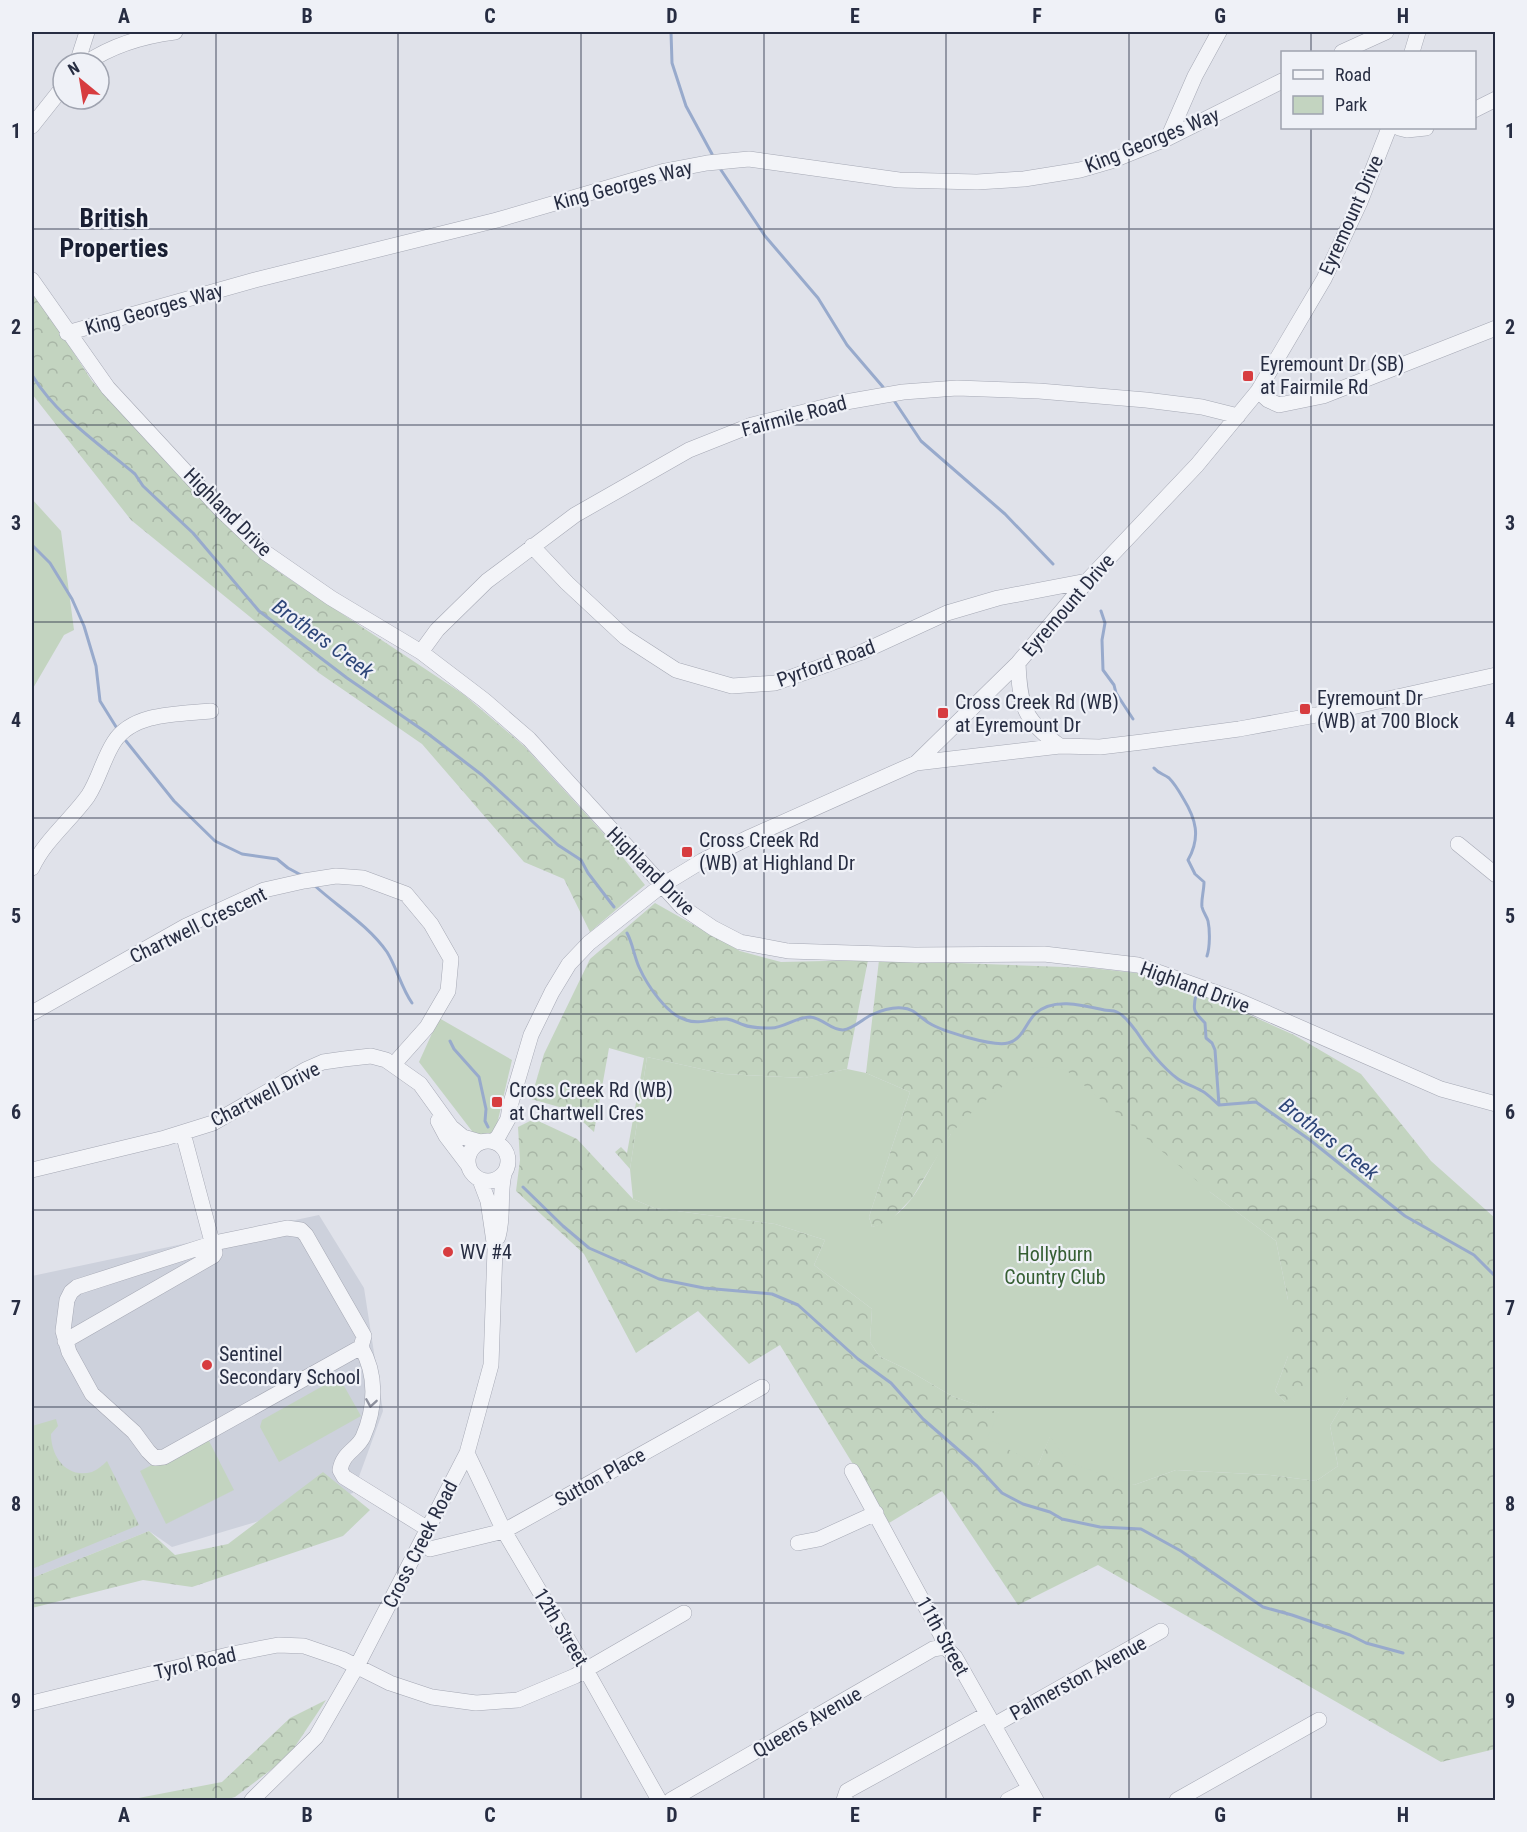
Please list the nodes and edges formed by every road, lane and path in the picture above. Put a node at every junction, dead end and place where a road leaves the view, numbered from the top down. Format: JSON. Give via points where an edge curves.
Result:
{"nodes":[{"id":1,"x":87,"y":32,"type":"edge"},
{"id":2,"x":175,"y":32,"type":"edge"},
{"id":3,"x":1219,"y":32,"type":"edge"},
{"id":4,"x":1386,"y":32,"type":"edge"},
{"id":5,"x":1418,"y":32,"type":"edge"},
{"id":6,"x":81,"y":51,"type":"edge"},
{"id":7,"x":105,"y":51,"type":"edge"},
{"id":8,"x":1344,"y":51,"type":"edge"},
{"id":9,"x":1412,"y":51,"type":"edge"},
{"id":10,"x":1281,"y":82,"type":"edge"},
{"id":11,"x":1496,"y":99,"type":"edge"},
{"id":12,"x":51,"y":102,"type":"edge"},
{"id":13,"x":1476,"y":109,"type":"edge"},
{"id":14,"x":32,"y":126,"type":"edge"},
{"id":15,"x":1389,"y":129,"type":"edge"},
{"id":16,"x":1168,"y":138,"type":"junction"},
{"id":17,"x":32,"y":280,"type":"edge"},
{"id":18,"x":1496,"y":328,"type":"edge"},
{"id":19,"x":67,"y":333,"type":"junction"},
{"id":20,"x":1258,"y":391,"type":"junction"},
{"id":21,"x":1239,"y":416,"type":"junction"},
{"id":22,"x":532,"y":546,"type":"junction"},
{"id":23,"x":1087,"y":580,"type":"junction"},
{"id":24,"x":421,"y":652,"type":"junction"},
{"id":25,"x":1018,"y":663,"type":"junction"},
{"id":26,"x":1496,"y":675,"type":"edge"},
{"id":27,"x":212,"y":711,"type":"dead end"},
{"id":28,"x":1060,"y":746,"type":"junction"},
{"id":29,"x":916,"y":763,"type":"junction"},
{"id":30,"x":1458,"y":844,"type":"dead end"},
{"id":31,"x":32,"y":868,"type":"edge"},
{"id":32,"x":1496,"y":875,"type":"edge"},
{"id":33,"x":661,"y":886,"type":"junction"},
{"id":34,"x":32,"y":1013,"type":"edge"},
{"id":35,"x":394,"y":1064,"type":"junction"},
{"id":36,"x":431,"y":1101,"type":"junction"},
{"id":37,"x":1496,"y":1104,"type":"edge"},
{"id":38,"x":508,"y":1119,"type":"junction"},
{"id":39,"x":183,"y":1133,"type":"junction"},
{"id":40,"x":487,"y":1141,"type":"junction"},
{"id":41,"x":508,"y":1154,"type":"junction"},
{"id":42,"x":468,"y":1164,"type":"junction"},
{"id":43,"x":32,"y":1170,"type":"edge"},
{"id":44,"x":504,"y":1174,"type":"junction"},
{"id":45,"x":480,"y":1180,"type":"junction"},
{"id":46,"x":214,"y":1243,"type":"junction"},
{"id":47,"x":495,"y":1249,"type":"junction"},
{"id":48,"x":65,"y":1341,"type":"junction"},
{"id":49,"x":361,"y":1347,"type":"junction"},
{"id":50,"x":762,"y":1387,"type":"dead end"},
{"id":51,"x":467,"y":1453,"type":"junction"},
{"id":52,"x":852,"y":1472,"type":"dead end"},
{"id":53,"x":876,"y":1513,"type":"junction"},
{"id":54,"x":428,"y":1529,"type":"junction"},
{"id":55,"x":504,"y":1531,"type":"junction"},
{"id":56,"x":798,"y":1543,"type":"dead end"},
{"id":57,"x":430,"y":1549,"type":"dead end"},
{"id":58,"x":684,"y":1613,"type":"dead end"},
{"id":59,"x":1161,"y":1631,"type":"dead end"},
{"id":60,"x":945,"y":1647,"type":"junction"},
{"id":61,"x":357,"y":1666,"type":"junction"},
{"id":62,"x":586,"y":1670,"type":"junction"},
{"id":63,"x":32,"y":1703,"type":"edge"},
{"id":64,"x":991,"y":1719,"type":"junction"},
{"id":65,"x":1318,"y":1720,"type":"dead end"},
{"id":66,"x":1032,"y":1795,"type":"edge"},
{"id":67,"x":252,"y":1800,"type":"edge"},
{"id":68,"x":659,"y":1800,"type":"edge"},
{"id":69,"x":671,"y":1800,"type":"edge"},
{"id":70,"x":844,"y":1800,"type":"edge"},
{"id":71,"x":1008,"y":1800,"type":"edge"},
{"id":72,"x":1177,"y":1800,"type":"edge"}],
"edges":[{"from":1,"to":6,"type":"street"},
{"from":2,"to":7,"type":"street"},
{"from":3,"to":16,"type":"street"},
{"from":4,"to":8,"type":"street"},
{"from":5,"to":9,"type":"street"},
{"from":10,"to":16,"type":"street","name":"King Georges Way"},
{"from":11,"to":13,"type":"street"},
{"from":12,"to":14,"type":"street"},
{"from":15,"to":20,"type":"street","name":"Eyremount Drive","via":[[1324,279]]},
{"from":16,"to":19,"type":"street","name":"King Georges Way","via":[[1080,170],[977,182],[899,180],[749,159],[707,163],[665,171],[496,220],[255,280]]},
{"from":17,"to":19,"type":"street","name":"Highland Drive"},
{"from":18,"to":20,"type":"street","via":[[1323,396],[1279,405]]},
{"from":19,"to":24,"type":"street","name":"Highland Drive","via":[[108,388],[266,553]]},
{"from":20,"to":21,"type":"street","name":"Eyremount Drive"},
{"from":21,"to":22,"type":"street","name":"Fairmile Road","via":[[1146,400],[957,388],[840,403],[752,425],[689,450],[575,515]]},
{"from":21,"to":23,"type":"street","name":"Eyremount Drive"},
{"from":22,"to":23,"type":"street","name":"Pyrford Road","via":[[625,637],[676,670],[732,686],[775,683],[862,652],[947,613]]},
{"from":22,"to":24,"type":"street","name":"Fairmile Road","via":[[487,581],[437,630]]},
{"from":23,"to":25,"type":"street","name":"Eyremount Drive"},
{"from":24,"to":33,"type":"street","name":"Highland Drive","via":[[529,740]]},
{"from":25,"to":28,"type":"street","name":"Eyremount Drive","via":[[1019,690],[1027,714]]},
{"from":25,"to":29,"type":"street"},
{"from":26,"to":28,"type":"street","via":[[1316,716],[1239,729],[1100,747]]},
{"from":27,"to":31,"type":"street","via":[[136,722],[125,729],[115,740],[88,795],[38,854]]},
{"from":28,"to":29,"type":"street"},
{"from":29,"to":33,"type":"street","via":[[750,837]]},
{"from":30,"to":32,"type":"street"},
{"from":33,"to":37,"type":"street","name":"Highland Drive","via":[[681,907],[740,942],[788,951],[1044,954],[1138,965],[1237,1000],[1441,1089]]},
{"from":33,"to":38,"type":"street","via":[[569,964],[531,1035]]},
{"from":34,"to":35,"type":"street","name":"Chartwell Crescent","via":[[186,926],[264,890],[336,876],[363,878],[406,894],[431,924],[451,959],[448,991],[427,1027]]},
{"from":35,"to":36,"type":"street","via":[[420,1084]]},
{"from":35,"to":39,"type":"street","name":"Chartwell Drive","via":[[371,1056],[323,1062],[213,1123]]},
{"from":36,"to":40,"type":"street","via":[[463,1137]]},
{"from":36,"to":42,"type":"street","via":[[446,1136]]},
{"from":38,"to":40,"type":"street","via":[[498,1137]]},
{"from":38,"to":41,"type":"street"},
{"from":39,"to":43,"type":"street","name":"Chartwell Drive"},
{"from":39,"to":46,"type":"street"},
{"from":40,"to":41,"type":"street","via":[[500,1144]]},
{"from":40,"to":42,"type":"street","via":[[470,1151]]},
{"from":41,"to":44,"type":"street"},
{"from":42,"to":45,"type":"street"},
{"from":44,"to":45,"type":"street","via":[[493,1181]]},
{"from":44,"to":47,"type":"street","name":"Cross Creek Road","via":[[502,1217]]},
{"from":45,"to":47,"type":"street","name":"Cross Creek Road","via":[[488,1201]]},
{"from":46,"to":48,"type":"street","via":[[213,1256]]},
{"from":46,"to":48,"type":"street","via":[[77,1287],[67,1300]]},
{"from":46,"to":49,"type":"street","via":[[287,1228],[302,1230],[364,1336]]},
{"from":47,"to":51,"type":"street","name":"Cross Creek Road","via":[[491,1365]]},
{"from":48,"to":49,"type":"street","via":[[92,1394],[134,1432],[155,1458],[164,1457]]},
{"from":49,"to":54,"type":"street","one_way":true,"via":[[372,1371],[371,1408],[363,1439],[348,1452],[340,1470],[344,1478]]},
{"from":50,"to":55,"type":"street","name":"Sutton Place"},
{"from":51,"to":54,"type":"street","name":"Cross Creek Road"},
{"from":51,"to":55,"type":"street","name":"12th Street"},
{"from":52,"to":53,"type":"street","name":"11th Street"},
{"from":53,"to":56,"type":"street","via":[[819,1539]]},
{"from":53,"to":60,"type":"street","name":"11th Street"},
{"from":54,"to":61,"type":"street","name":"Cross Creek Road"},
{"from":55,"to":57,"type":"street","name":"Sutton Place"},
{"from":55,"to":62,"type":"street","name":"12th Street"},
{"from":58,"to":62,"type":"street","name":"Tyrol Road"},
{"from":59,"to":64,"type":"street","name":"Palmerston Avenue"},
{"from":60,"to":64,"type":"street","name":"11th Street","via":[[952,1652]]},
{"from":60,"to":69,"type":"street","name":"Queens Avenue","via":[[933,1649]]},
{"from":61,"to":62,"type":"street","name":"Tyrol Road","via":[[390,1683],[432,1697],[476,1703],[518,1700]]},
{"from":61,"to":63,"type":"street","name":"Tyrol Road","via":[[304,1646],[278,1645]]},
{"from":61,"to":67,"type":"street","name":"Cross Creek Road","via":[[316,1737]]},
{"from":62,"to":68,"type":"street","name":"12th Street"},
{"from":64,"to":66,"type":"street","name":"11th Street"},
{"from":64,"to":70,"type":"street","name":"Palmerston Avenue","via":[[847,1791]]},
{"from":65,"to":72,"type":"street"},
{"from":66,"to":71,"type":"street"}]}
